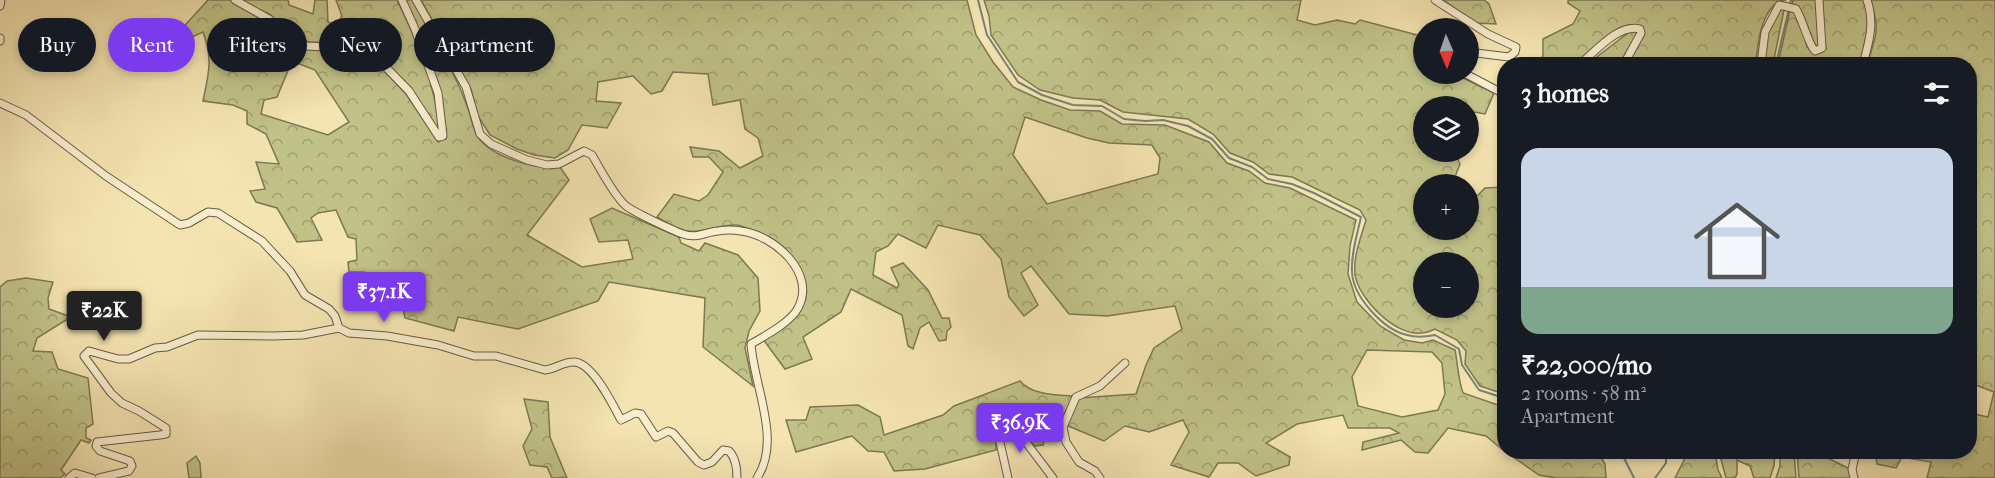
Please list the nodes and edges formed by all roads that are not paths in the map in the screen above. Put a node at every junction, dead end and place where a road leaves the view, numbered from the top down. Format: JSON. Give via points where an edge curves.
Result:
{"nodes":[{"id":1,"x":1,"y":0,"type":"edge"},
{"id":2,"x":235,"y":0,"type":"edge"},
{"id":3,"x":402,"y":0,"type":"edge"},
{"id":4,"x":416,"y":0,"type":"edge"},
{"id":5,"x":1435,"y":0,"type":"edge"},
{"id":6,"x":1819,"y":0,"type":"edge"},
{"id":7,"x":1867,"y":0,"type":"edge"},
{"id":8,"x":0,"y":6,"type":"edge"},
{"id":9,"x":1463,"y":18,"type":"edge"},
{"id":10,"x":1479,"y":28,"type":"edge"},
{"id":11,"x":1479,"y":53,"type":"edge"},
{"id":12,"x":1588,"y":57,"type":"edge"},
{"id":13,"x":1628,"y":57,"type":"edge"},
{"id":14,"x":1762,"y":57,"type":"edge"},
{"id":15,"x":1865,"y":57,"type":"edge"},
{"id":16,"x":1479,"y":81,"type":"edge"},
{"id":17,"x":1497,"y":90,"type":"edge"},
{"id":18,"x":0,"y":95,"type":"edge"},
{"id":19,"x":0,"y":103,"type":"edge"},
{"id":20,"x":13,"y":108,"type":"junction"},
{"id":21,"x":339,"y":327,"type":"junction"},
{"id":22,"x":1125,"y":363,"type":"dead end"},
{"id":23,"x":1854,"y":459,"type":"edge"},
{"id":24,"x":759,"y":476,"type":"edge"},
{"id":25,"x":69,"y":478,"type":"edge"},
{"id":26,"x":92,"y":478,"type":"edge"},
{"id":27,"x":99,"y":478,"type":"edge"},
{"id":28,"x":737,"y":478,"type":"edge"},
{"id":29,"x":1008,"y":478,"type":"edge"},
{"id":30,"x":1053,"y":478,"type":"edge"},
{"id":31,"x":1100,"y":478,"type":"edge"},
{"id":32,"x":1854,"y":478,"type":"edge"}],
"edges":[{"from":1,"to":8,"type":"street"},
{"from":2,"to":3,"type":"street","via":[[268,19],[290,40],[307,46],[364,49],[375,56],[409,91],[439,137],[443,136],[438,93]]},
{"from":4,"to":24,"type":"street","via":[[466,87],[480,134],[491,144],[547,165],[559,164],[585,151],[592,155],[626,206],[684,235],[743,231],[768,240],[788,256],[799,273],[803,292],[798,309],[752,344],[768,441]]},
{"from":5,"to":9,"type":"street"},
{"from":6,"to":14,"type":"street","via":[[1822,48],[1815,51],[1810,46],[1796,9],[1779,5],[1765,32]]},
{"from":7,"to":15,"type":"street","via":[[1871,34]]},
{"from":10,"to":11,"type":"street","via":[[1516,48],[1509,57]]},
{"from":12,"to":13,"type":"street","via":[[1625,28],[1640,29]]},
{"from":16,"to":17,"type":"street"},
{"from":18,"to":20,"type":"street"},
{"from":19,"to":20,"type":"street"},
{"from":20,"to":21,"type":"street","via":[[180,225],[208,212],[218,213],[262,241],[290,271],[305,295],[329,309]]},
{"from":21,"to":27,"type":"street","via":[[303,335],[198,335],[129,359],[89,351],[84,356],[111,393],[166,428],[166,434],[97,442],[100,451],[130,461],[132,466],[129,471]]},
{"from":21,"to":28,"type":"street","via":[[349,333],[417,342],[474,356],[496,356],[545,370],[577,361],[605,389],[621,420],[641,414],[652,434],[656,437],[668,431],[673,433],[704,465],[723,450],[729,451]]},
{"from":22,"to":31,"type":"street","via":[[1100,386],[1076,397],[1063,428],[1066,442],[1079,462]]},
{"from":23,"to":32,"type":"street"},
{"from":25,"to":26,"type":"street","via":[[75,473]]},
{"from":29,"to":30,"type":"street","via":[[999,430],[1009,427],[1019,433]]}]}
